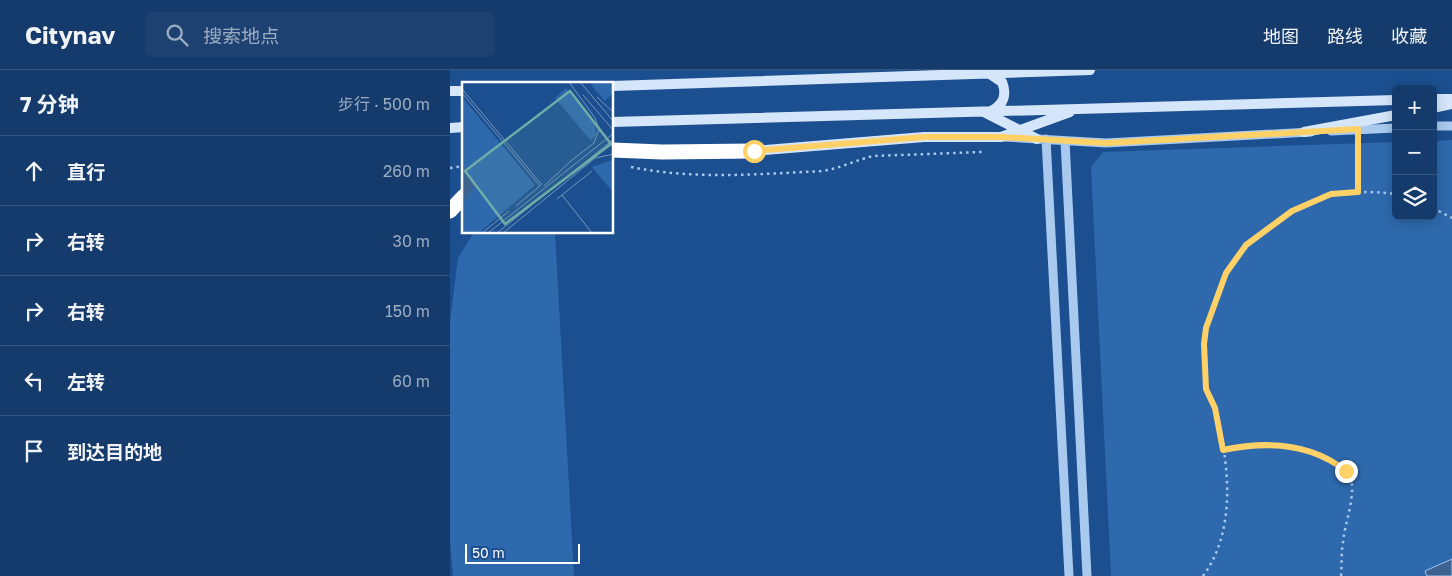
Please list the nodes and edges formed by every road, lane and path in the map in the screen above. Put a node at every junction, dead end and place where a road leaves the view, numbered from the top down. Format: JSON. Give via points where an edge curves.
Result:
{"nodes":[{"id":1,"x":964,"y":70,"type":"edge"},
{"id":2,"x":1090,"y":70,"type":"edge"},
{"id":3,"x":1033,"y":71,"type":"edge"},
{"id":4,"x":951,"y":74,"type":"junction"},
{"id":5,"x":987,"y":74,"type":"junction"},
{"id":6,"x":614,"y":86,"type":"edge"},
{"id":7,"x":1437,"y":99,"type":"edge"},
{"id":8,"x":1452,"y":99,"type":"edge"},
{"id":9,"x":1392,"y":100,"type":"edge"},
{"id":10,"x":1452,"y":104,"type":"edge"},
{"id":11,"x":1437,"y":107,"type":"edge"},
{"id":12,"x":1080,"y":108,"type":"junction"},
{"id":13,"x":986,"y":111,"type":"junction"},
{"id":14,"x":1392,"y":116,"type":"edge"},
{"id":15,"x":614,"y":122,"type":"edge"},
{"id":16,"x":1437,"y":126,"type":"edge"},
{"id":17,"x":1452,"y":126,"type":"edge"},
{"id":18,"x":1392,"y":128,"type":"edge"},
{"id":19,"x":1358,"y":129,"type":"junction"},
{"id":20,"x":1020,"y":130,"type":"junction"},
{"id":21,"x":1304,"y":132,"type":"junction"},
{"id":22,"x":1001,"y":137,"type":"junction"},
{"id":23,"x":1042,"y":139,"type":"junction"},
{"id":24,"x":1065,"y":141,"type":"junction"},
{"id":25,"x":614,"y":150,"type":"edge"},
{"id":26,"x":754,"y":151,"type":"joint"},
{"id":27,"x":626,"y":166,"type":"dead end"},
{"id":28,"x":1358,"y":192,"type":"junction"},
{"id":29,"x":1392,"y":194,"type":"edge"},
{"id":30,"x":462,"y":198,"type":"edge"},
{"id":31,"x":1437,"y":210,"type":"edge"},
{"id":32,"x":450,"y":211,"type":"edge"},
{"id":33,"x":1452,"y":218,"type":"edge"},
{"id":34,"x":1223,"y":450,"type":"junction"},
{"id":35,"x":1069,"y":576,"type":"edge"},
{"id":36,"x":1087,"y":576,"type":"edge"},
{"id":37,"x":1203,"y":576,"type":"edge"},
{"id":38,"x":1341,"y":576,"type":"edge"}],
"edges":[{"from":1,"to":4,"type":"main road"},
{"from":2,"to":3,"type":"main road"},
{"from":3,"to":5,"type":"main road"},
{"from":4,"to":5,"type":"main road"},
{"from":4,"to":6,"type":"main road"},
{"from":5,"to":13,"type":"main road","via":[[1002,82],[1005,92],[1000,104]]},
{"from":7,"to":8,"type":"main road"},
{"from":9,"to":12,"type":"main road"},
{"from":10,"to":11,"type":"main road"},
{"from":12,"to":13,"type":"main road"},
{"from":12,"to":20,"type":"main road"},
{"from":13,"to":15,"type":"main road"},
{"from":13,"to":20,"type":"main road"},
{"from":14,"to":21,"type":"main road"},
{"from":16,"to":17,"type":"street"},
{"from":18,"to":19,"type":"street"},
{"from":19,"to":21,"type":"street"},
{"from":19,"to":28,"type":"path"},
{"from":20,"to":22,"type":"main road"},
{"from":20,"to":23,"type":"main road"},
{"from":21,"to":24,"type":"street","via":[[1106,143]]},
{"from":22,"to":23,"type":"street"},
{"from":22,"to":26,"type":"main road","via":[[924,137]]},
{"from":22,"to":27,"type":"path","via":[[982,152],[873,156],[823,171],[702,176],[664,174]]},
{"from":23,"to":24,"type":"street"},
{"from":23,"to":35,"type":"street"},
{"from":24,"to":36,"type":"street"},
{"from":25,"to":26,"type":"highway"},
{"from":28,"to":29,"type":"path"},
{"from":28,"to":34,"type":"path","via":[[1331,194],[1292,211],[1246,245],[1226,273],[1206,328],[1204,344],[1206,389],[1215,408]]},
{"from":30,"to":32,"type":"highway"},
{"from":31,"to":33,"type":"path"},
{"from":34,"to":37,"type":"path","via":[[1227,475],[1223,528]]},
{"from":34,"to":38,"type":"path","via":[[1264,444],[1302,448],[1322,454],[1346,471],[1352,483],[1352,496],[1342,542]]}]}
